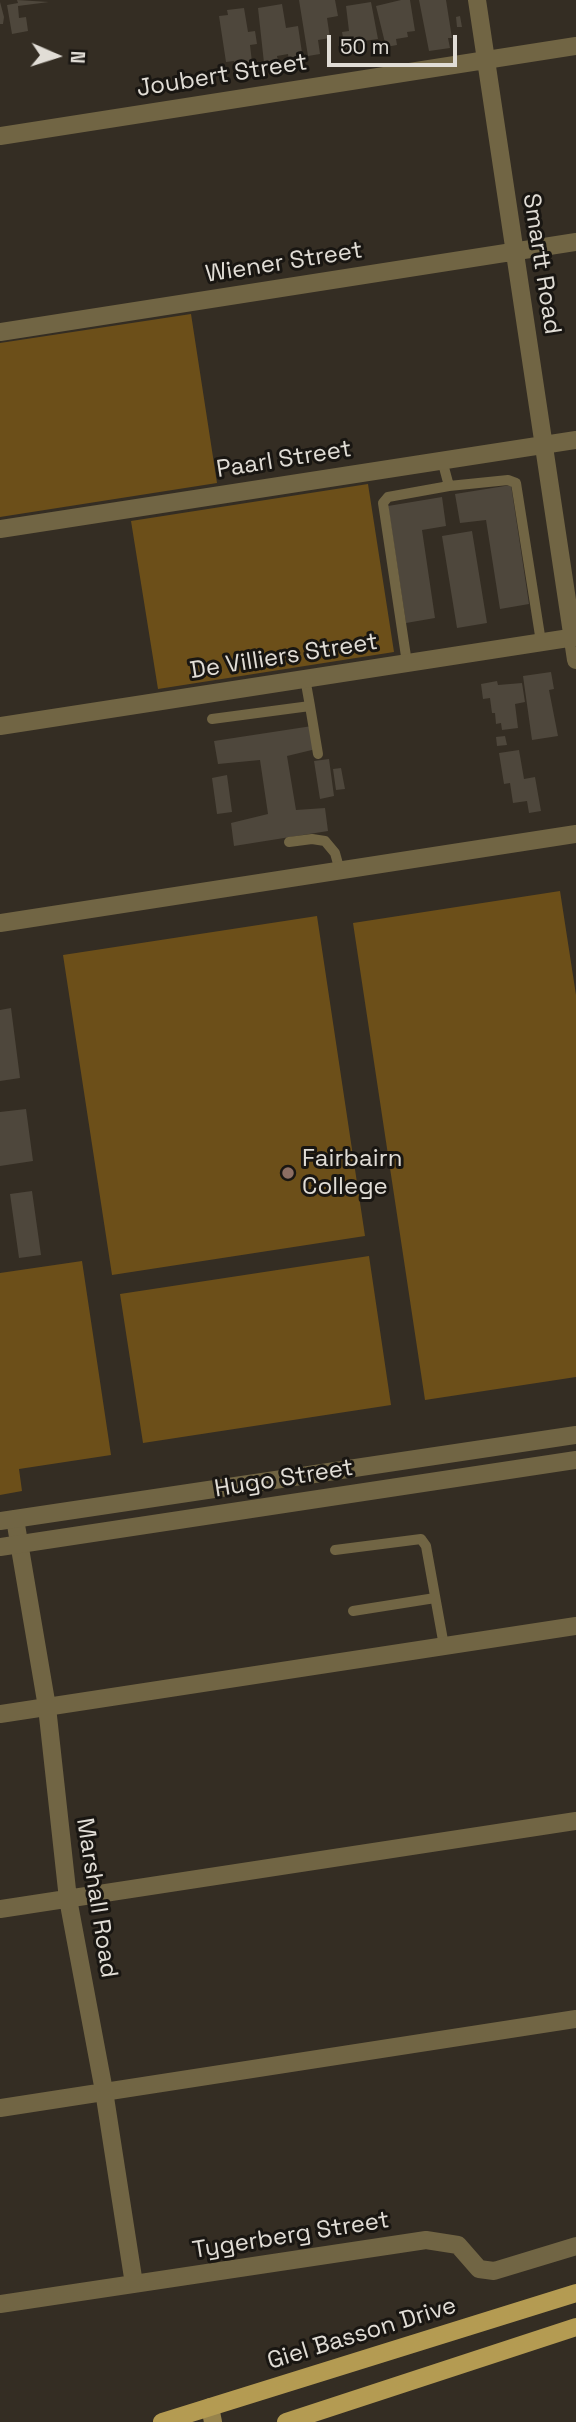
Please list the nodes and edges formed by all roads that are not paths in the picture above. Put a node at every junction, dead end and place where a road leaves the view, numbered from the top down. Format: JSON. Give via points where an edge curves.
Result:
{"nodes":[{"id":1,"x":477,"y":0,"type":"edge"},
{"id":2,"x":576,"y":46,"type":"edge"},
{"id":3,"x":486,"y":60,"type":"junction"},
{"id":4,"x":0,"y":136,"type":"edge"},
{"id":5,"x":576,"y":242,"type":"edge"},
{"id":6,"x":514,"y":251,"type":"junction"},
{"id":7,"x":0,"y":332,"type":"edge"},
{"id":8,"x":576,"y":440,"type":"edge"},
{"id":9,"x":544,"y":445,"type":"junction"},
{"id":10,"x":442,"y":460,"type":"junction"},
{"id":11,"x":449,"y":486,"type":"junction"},
{"id":12,"x":0,"y":529,"type":"edge"},
{"id":13,"x":574,"y":637,"type":"edge"},
{"id":14,"x":541,"y":642,"type":"junction"},
{"id":15,"x":576,"y":660,"type":"edge"},
{"id":16,"x":407,"y":663,"type":"junction"},
{"id":17,"x":305,"y":678,"type":"junction"},
{"id":18,"x":310,"y":706,"type":"junction"},
{"id":19,"x":212,"y":719,"type":"dead end"},
{"id":20,"x":0,"y":726,"type":"edge"},
{"id":21,"x":318,"y":754,"type":"dead end"},
{"id":22,"x":576,"y":834,"type":"edge"},
{"id":23,"x":289,"y":842,"type":"dead end"},
{"id":24,"x":340,"y":871,"type":"junction"},
{"id":25,"x":0,"y":923,"type":"edge"},
{"id":26,"x":576,"y":1435,"type":"edge"},
{"id":27,"x":576,"y":1460,"type":"edge"},
{"id":28,"x":8,"y":1520,"type":"edge"},
{"id":29,"x":21,"y":1544,"type":"junction"},
{"id":30,"x":0,"y":1547,"type":"edge"},
{"id":31,"x":335,"y":1550,"type":"dead end"},
{"id":32,"x":435,"y":1598,"type":"junction"},
{"id":33,"x":353,"y":1611,"type":"dead end"},
{"id":34,"x":576,"y":1626,"type":"edge"},
{"id":35,"x":444,"y":1646,"type":"junction"},
{"id":36,"x":47,"y":1707,"type":"junction"},
{"id":37,"x":0,"y":1714,"type":"edge"},
{"id":38,"x":576,"y":1821,"type":"edge"},
{"id":39,"x":68,"y":1899,"type":"junction"},
{"id":40,"x":0,"y":1909,"type":"edge"},
{"id":41,"x":576,"y":2019,"type":"edge"},
{"id":42,"x":104,"y":2091,"type":"junction"},
{"id":43,"x":0,"y":2108,"type":"edge"},
{"id":44,"x":576,"y":2246,"type":"edge"},
{"id":45,"x":134,"y":2284,"type":"junction"},
{"id":46,"x":576,"y":2293,"type":"edge"},
{"id":47,"x":0,"y":2304,"type":"edge"},
{"id":48,"x":576,"y":2327,"type":"edge"},
{"id":49,"x":211,"y":2415,"type":"edge"},
{"id":50,"x":172,"y":2421,"type":"edge"},
{"id":51,"x":286,"y":2422,"type":"edge"}],
"edges":[{"from":1,"to":3,"type":"street","name":"Smartt Road"},
{"from":2,"to":3,"type":"street","name":"Joubert Street"},
{"from":3,"to":4,"type":"street","name":"Joubert Street"},
{"from":3,"to":6,"type":"street","name":"Smartt Road"},
{"from":5,"to":6,"type":"street","name":"Wiener Street"},
{"from":6,"to":7,"type":"street","name":"Wiener Street"},
{"from":6,"to":9,"type":"street","name":"Smartt Road"},
{"from":8,"to":9,"type":"street","name":"Paarl Street"},
{"from":9,"to":10,"type":"street","name":"Paarl Street"},
{"from":9,"to":13,"type":"street","name":"Smartt Road"},
{"from":10,"to":11,"type":"lane"},
{"from":10,"to":12,"type":"street","name":"Paarl Street"},
{"from":11,"to":14,"type":"lane","via":[[516,483]]},
{"from":11,"to":16,"type":"lane","via":[[386,498],[383,503]]},
{"from":13,"to":14,"type":"street","name":"De Villiers Street"},
{"from":13,"to":15,"type":"street","name":"Smartt Road"},
{"from":14,"to":16,"type":"street","name":"De Villiers Street"},
{"from":16,"to":17,"type":"street","name":"De Villiers Street"},
{"from":17,"to":18,"type":"lane"},
{"from":17,"to":20,"type":"street","name":"De Villiers Street"},
{"from":18,"to":19,"type":"lane"},
{"from":18,"to":21,"type":"lane"},
{"from":22,"to":24,"type":"street"},
{"from":23,"to":24,"type":"lane","via":[[326,841]]},
{"from":24,"to":25,"type":"street"},
{"from":26,"to":28,"type":"street","name":"Hugo Street"},
{"from":27,"to":29,"type":"street","name":"Hugo Street"},
{"from":28,"to":29,"type":"street","name":"Marshall Road"},
{"from":29,"to":30,"type":"street","name":"Hugo Street"},
{"from":29,"to":36,"type":"street","name":"Marshall Road"},
{"from":31,"to":32,"type":"lane","via":[[421,1539]]},
{"from":32,"to":33,"type":"lane"},
{"from":32,"to":35,"type":"lane"},
{"from":34,"to":35,"type":"street"},
{"from":35,"to":36,"type":"street"},
{"from":36,"to":37,"type":"street"},
{"from":36,"to":39,"type":"street","name":"Marshall Road"},
{"from":38,"to":39,"type":"street"},
{"from":39,"to":40,"type":"street"},
{"from":39,"to":42,"type":"street","name":"Marshall Road"},
{"from":41,"to":42,"type":"street"},
{"from":42,"to":43,"type":"street"},
{"from":42,"to":45,"type":"street","name":"Marshall Road"},
{"from":44,"to":45,"type":"street","name":"Tygerberg Street","via":[[494,2271],[480,2269],[457,2245],[426,2240]]},
{"from":45,"to":47,"type":"street","name":"Tygerberg Street"},
{"from":46,"to":49,"type":"main road","name":"Giel Basson Drive"},
{"from":48,"to":51,"type":"main road"},
{"from":49,"to":50,"type":"main road","name":"Giel Basson Drive"}]}
